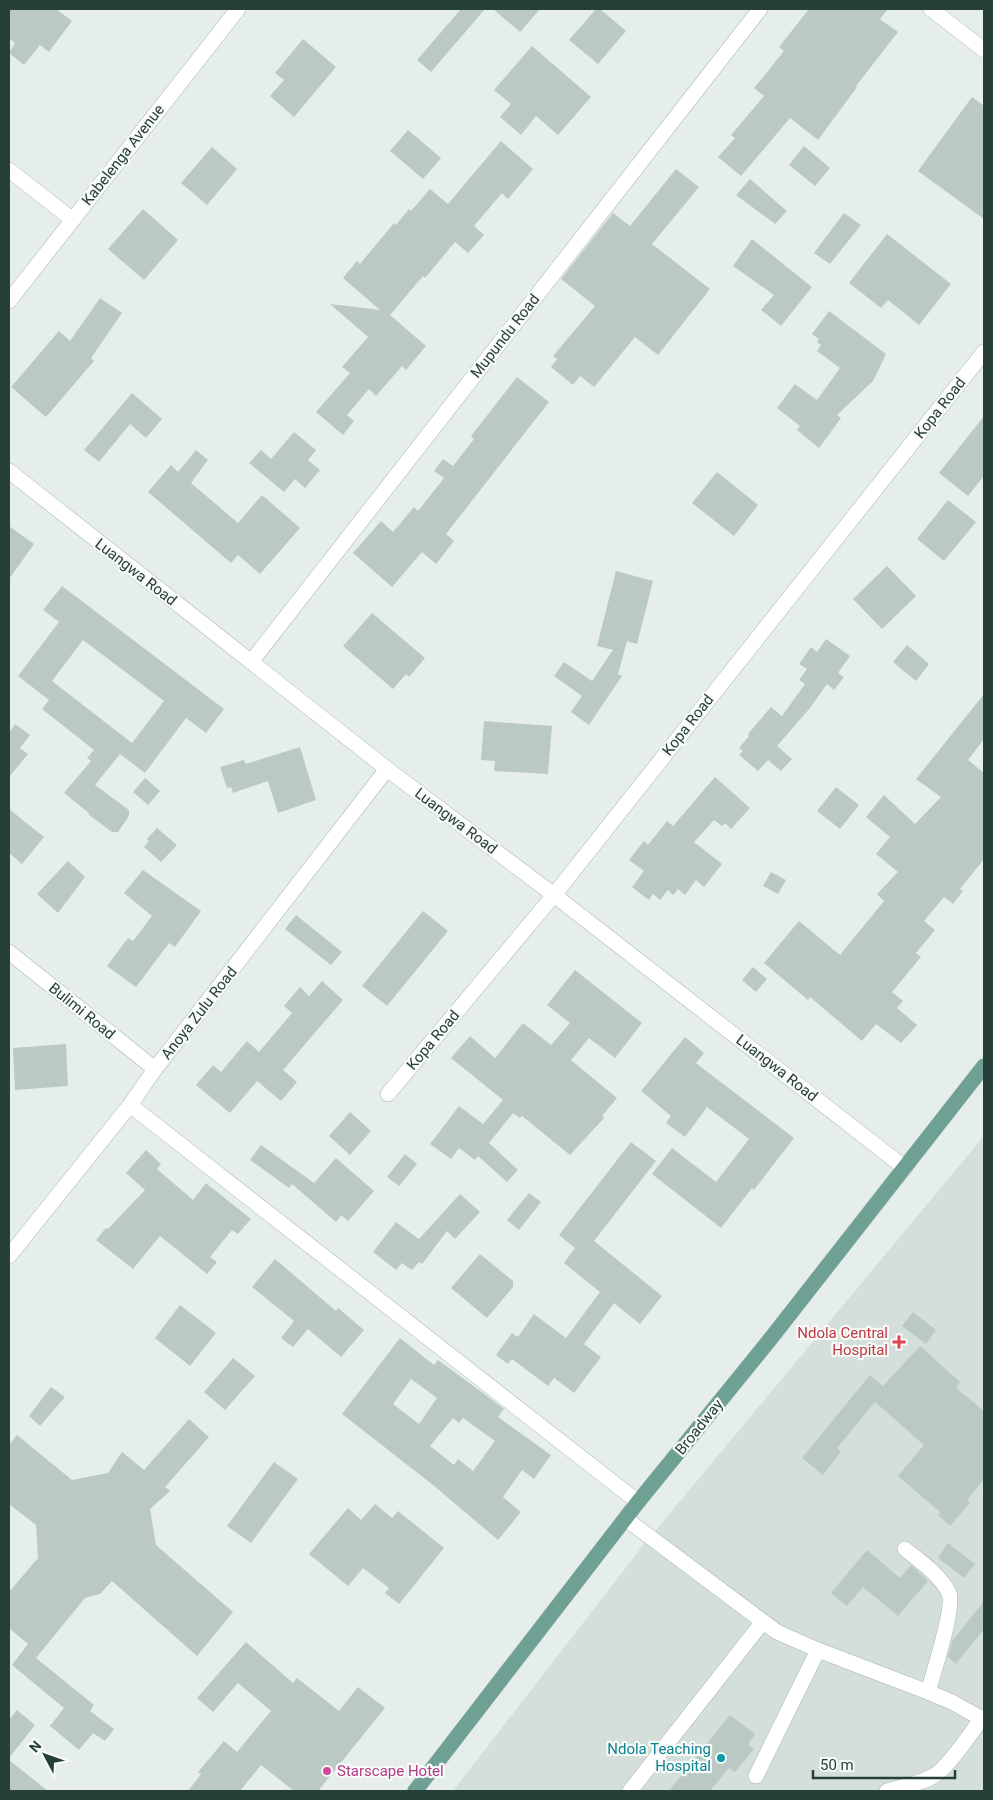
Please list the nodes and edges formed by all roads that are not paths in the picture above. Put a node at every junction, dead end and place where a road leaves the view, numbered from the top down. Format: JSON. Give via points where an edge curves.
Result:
{"nodes":[{"id":1,"x":238,"y":9,"type":"edge"},
{"id":2,"x":760,"y":9,"type":"edge"},
{"id":3,"x":931,"y":9,"type":"edge"},
{"id":4,"x":984,"y":50,"type":"edge"},
{"id":5,"x":9,"y":170,"type":"edge"},
{"id":6,"x":73,"y":220,"type":"junction"},
{"id":7,"x":9,"y":301,"type":"edge"},
{"id":8,"x":984,"y":352,"type":"edge"},
{"id":9,"x":9,"y":471,"type":"edge"},
{"id":10,"x":251,"y":662,"type":"junction"},
{"id":11,"x":387,"y":769,"type":"junction"},
{"id":12,"x":554,"y":895,"type":"junction"},
{"id":13,"x":9,"y":952,"type":"edge"},
{"id":14,"x":984,"y":1066,"type":"edge"},
{"id":15,"x":155,"y":1069,"type":"junction"},
{"id":16,"x":388,"y":1094,"type":"dead end"},
{"id":17,"x":130,"y":1105,"type":"junction"},
{"id":18,"x":905,"y":1168,"type":"junction"},
{"id":19,"x":9,"y":1256,"type":"edge"},
{"id":20,"x":638,"y":1502,"type":"junction"},
{"id":21,"x":626,"y":1520,"type":"junction"},
{"id":22,"x":905,"y":1548,"type":"dead end"},
{"id":23,"x":762,"y":1622,"type":"junction"},
{"id":24,"x":818,"y":1650,"type":"junction"},
{"id":25,"x":928,"y":1692,"type":"junction"},
{"id":26,"x":983,"y":1719,"type":"edge"},
{"id":27,"x":756,"y":1776,"type":"dead end"},
{"id":28,"x":415,"y":1791,"type":"edge"},
{"id":29,"x":630,"y":1791,"type":"edge"},
{"id":30,"x":887,"y":1791,"type":"edge"}],
"edges":[{"from":1,"to":6,"type":"street","name":"Kabelenga Avenue"},
{"from":2,"to":10,"type":"street","name":"Mupundu Road"},
{"from":3,"to":4,"type":"street"},
{"from":5,"to":6,"type":"street"},
{"from":6,"to":7,"type":"street","name":"Kabelenga Avenue"},
{"from":8,"to":12,"type":"street","name":"Kopa Road"},
{"from":9,"to":10,"type":"street","name":"Luangwa Road"},
{"from":10,"to":11,"type":"street","name":"Luangwa Road"},
{"from":11,"to":12,"type":"street","name":"Luangwa Road"},
{"from":11,"to":15,"type":"street","name":"Anoya Zulu Road"},
{"from":12,"to":16,"type":"street","name":"Kopa Road"},
{"from":12,"to":18,"type":"street","name":"Luangwa Road"},
{"from":13,"to":15,"type":"street","name":"Bulimi Road"},
{"from":14,"to":18,"type":"main road","name":"Broadway"},
{"from":15,"to":17,"type":"street","name":"Anoya Zulu Road"},
{"from":17,"to":19,"type":"street","name":"Anoya Zulu Road"},
{"from":17,"to":20,"type":"street"},
{"from":18,"to":20,"type":"main road","name":"Broadway"},
{"from":20,"to":21,"type":"main road","name":"Broadway"},
{"from":21,"to":23,"type":"street"},
{"from":21,"to":28,"type":"main road","name":"Broadway"},
{"from":22,"to":25,"type":"street","via":[[949,1594],[950,1609]]},
{"from":23,"to":24,"type":"street","via":[[790,1639]]},
{"from":23,"to":29,"type":"street"},
{"from":24,"to":25,"type":"street"},
{"from":24,"to":27,"type":"street"},
{"from":25,"to":26,"type":"street"},
{"from":26,"to":30,"type":"street","via":[[936,1775]]}]}
